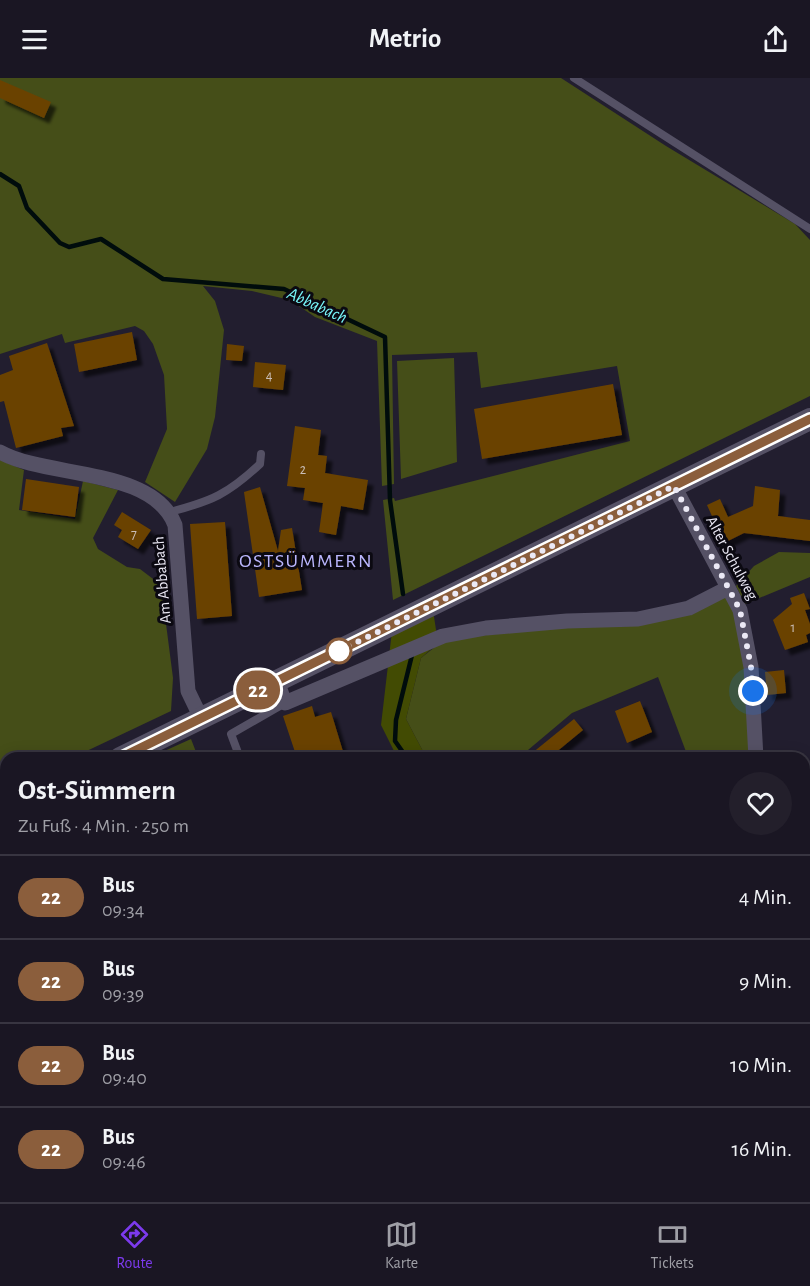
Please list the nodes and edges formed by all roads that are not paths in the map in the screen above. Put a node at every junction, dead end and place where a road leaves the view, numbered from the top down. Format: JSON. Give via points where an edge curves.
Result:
{"nodes":[{"id":1,"x":574,"y":78,"type":"edge"},
{"id":2,"x":810,"y":229,"type":"edge"},
{"id":3,"x":810,"y":419,"type":"edge"},
{"id":4,"x":0,"y":452,"type":"edge"},
{"id":5,"x":261,"y":454,"type":"dead end"},
{"id":6,"x":674,"y":486,"type":"junction"},
{"id":7,"x":170,"y":512,"type":"junction"},
{"id":8,"x":728,"y":588,"type":"junction"},
{"id":9,"x":277,"y":681,"type":"junction"},
{"id":10,"x":285,"y":703,"type":"junction"},
{"id":11,"x":201,"y":718,"type":"junction"},
{"id":12,"x":132,"y":752,"type":"edge"},
{"id":13,"x":238,"y":752,"type":"edge"},
{"id":14,"x":756,"y":752,"type":"edge"}],
"edges":[{"from":1,"to":2,"type":"lane"},
{"from":3,"to":6,"type":"main road"},
{"from":4,"to":7,"type":"street","name":"Am Abbabach","via":[[14,459],[126,485],[158,501]]},
{"from":5,"to":7,"type":"lane","via":[[260,464],[227,492]]},
{"from":6,"to":8,"type":"street","name":"Alter Schulweg"},
{"from":6,"to":9,"type":"main road"},
{"from":7,"to":11,"type":"street","name":"Am Abbabach","via":[[175,525],[188,691]]},
{"from":8,"to":10,"type":"street","via":[[689,608],[638,619],[486,628],[443,636]]},
{"from":8,"to":14,"type":"street","name":"Alter Schulweg","via":[[740,610],[751,667]]},
{"from":9,"to":10,"type":"street"},
{"from":9,"to":11,"type":"main road"},
{"from":10,"to":13,"type":"lane","via":[[231,734]]},
{"from":11,"to":12,"type":"main road"}]}
